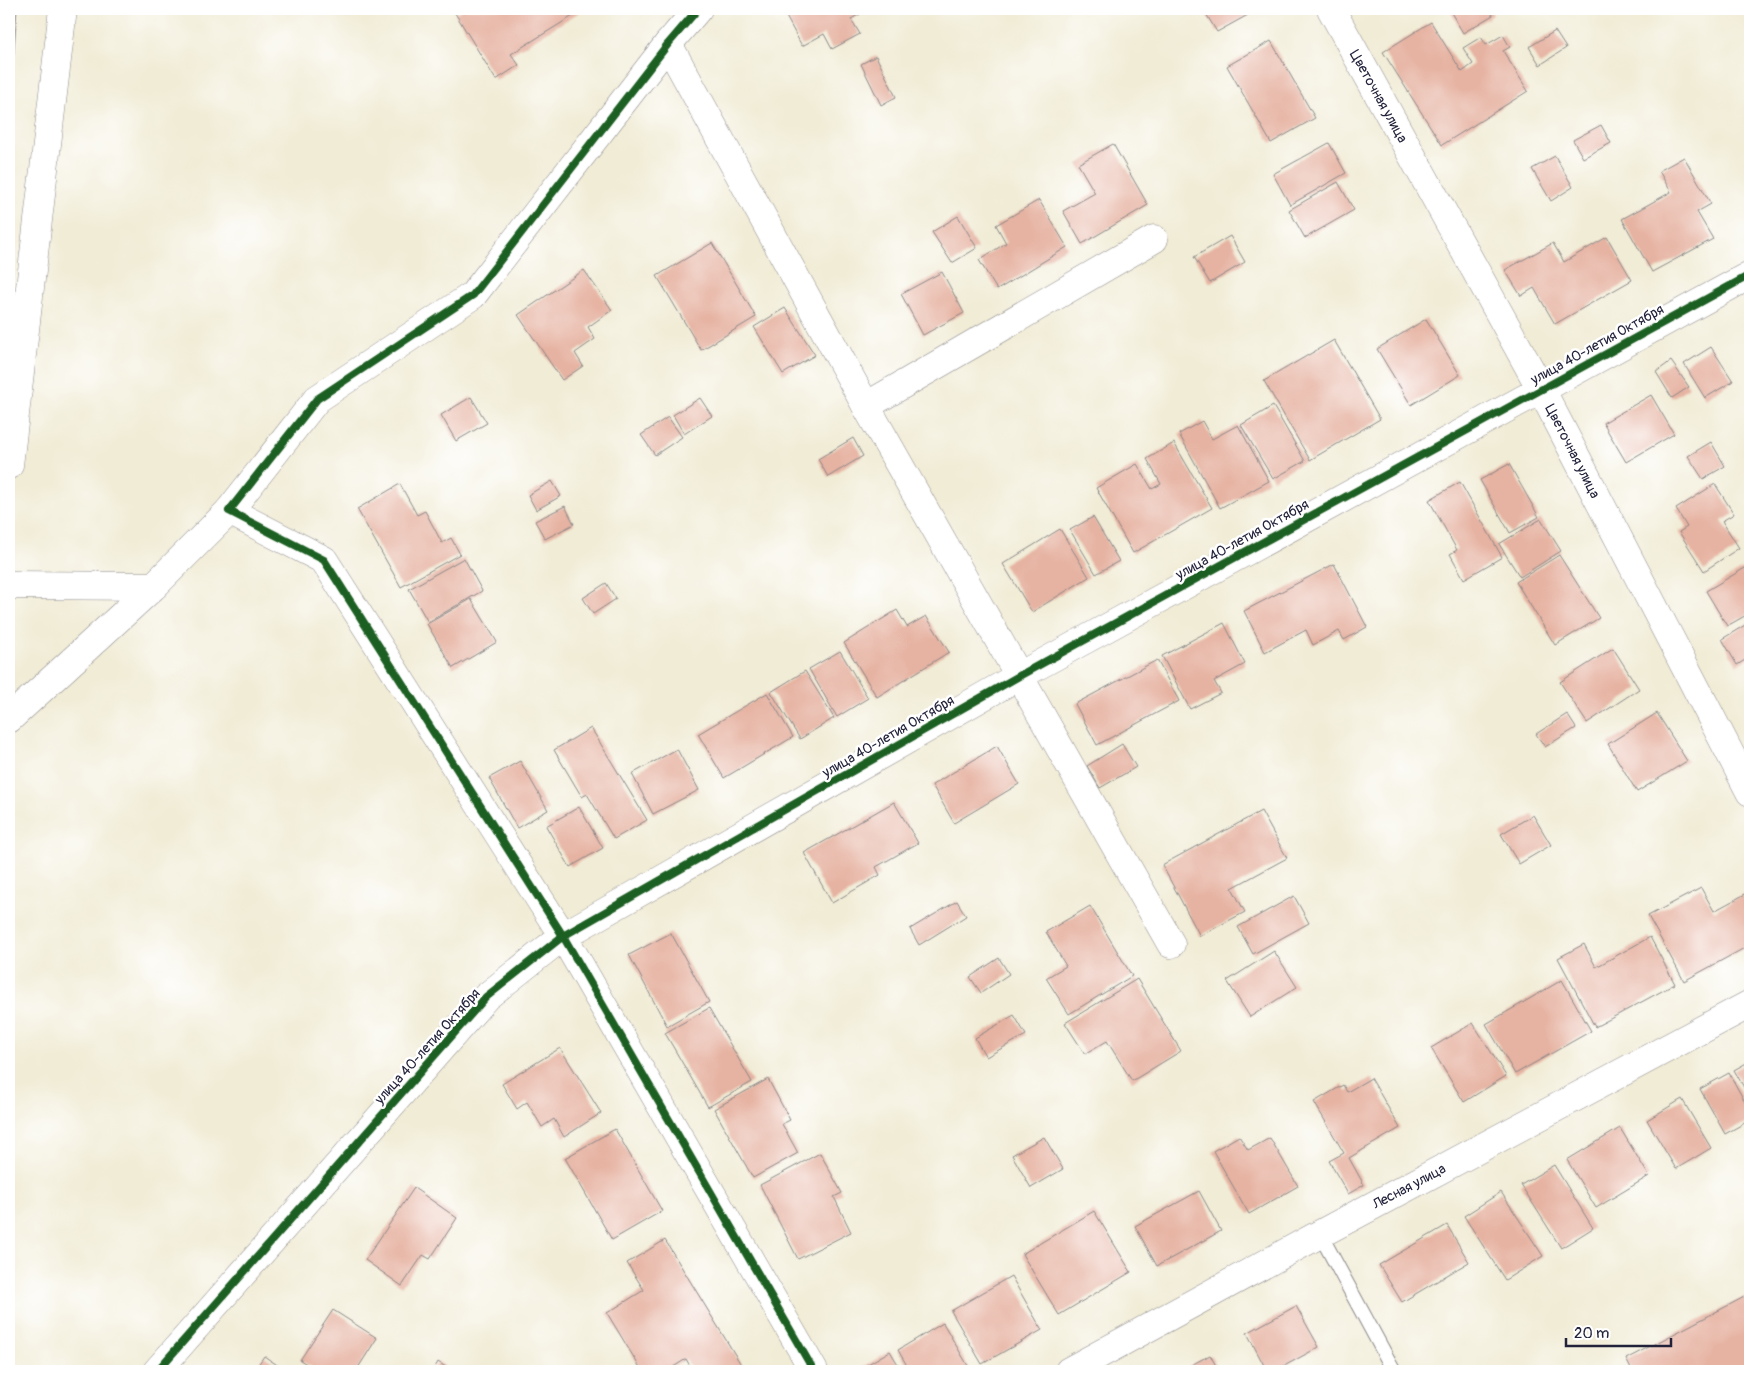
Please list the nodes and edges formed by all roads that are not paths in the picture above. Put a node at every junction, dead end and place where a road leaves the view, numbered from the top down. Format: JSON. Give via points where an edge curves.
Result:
{"nodes":[{"id":1,"x":64,"y":9,"type":"edge"},
{"id":2,"x":698,"y":9,"type":"edge"},
{"id":3,"x":1331,"y":9,"type":"edge"},
{"id":4,"x":668,"y":44,"type":"junction"},
{"id":5,"x":1154,"y":239,"type":"dead end"},
{"id":6,"x":1750,"y":275,"type":"edge"},
{"id":7,"x":1541,"y":390,"type":"junction"},
{"id":8,"x":866,"y":406,"type":"junction"},
{"id":9,"x":9,"y":465,"type":"edge"},
{"id":10,"x":229,"y":511,"type":"junction"},
{"id":11,"x":9,"y":585,"type":"edge"},
{"id":12,"x":154,"y":586,"type":"junction"},
{"id":13,"x":1019,"y":676,"type":"junction"},
{"id":14,"x":9,"y":719,"type":"edge"},
{"id":15,"x":1750,"y":792,"type":"edge"},
{"id":16,"x":564,"y":936,"type":"junction"},
{"id":17,"x":1171,"y":944,"type":"dead end"},
{"id":18,"x":1750,"y":1004,"type":"edge"},
{"id":19,"x":1320,"y":1234,"type":"junction"},
{"id":20,"x":158,"y":1371,"type":"edge"},
{"id":21,"x":814,"y":1371,"type":"edge"},
{"id":22,"x":1069,"y":1371,"type":"edge"},
{"id":23,"x":1394,"y":1371,"type":"edge"}],
"edges":[{"from":1,"to":9,"type":"street"},
{"from":2,"to":4,"type":"street"},
{"from":3,"to":7,"type":"street","name":"Цветочная улица"},
{"from":4,"to":8,"type":"street"},
{"from":4,"to":10,"type":"street","via":[[473,295],[317,399]]},
{"from":5,"to":8,"type":"street"},
{"from":6,"to":7,"type":"street","name":"улица 40-летия Октября"},
{"from":7,"to":13,"type":"street","name":"улица 40-летия Октября"},
{"from":7,"to":15,"type":"street","name":"Цветочная улица"},
{"from":8,"to":13,"type":"street"},
{"from":10,"to":12,"type":"street"},
{"from":10,"to":16,"type":"street","via":[[324,560]]},
{"from":11,"to":12,"type":"street"},
{"from":12,"to":14,"type":"street"},
{"from":13,"to":16,"type":"street","name":"улица 40-летия Октября"},
{"from":13,"to":17,"type":"street"},
{"from":16,"to":20,"type":"street","name":"улица 40-летия Октября","via":[[486,998]]},
{"from":16,"to":21,"type":"street"},
{"from":18,"to":19,"type":"street","name":"Лесная улица"},
{"from":19,"to":22,"type":"street","name":"Лесная улица"},
{"from":19,"to":23,"type":"lane"}]}
